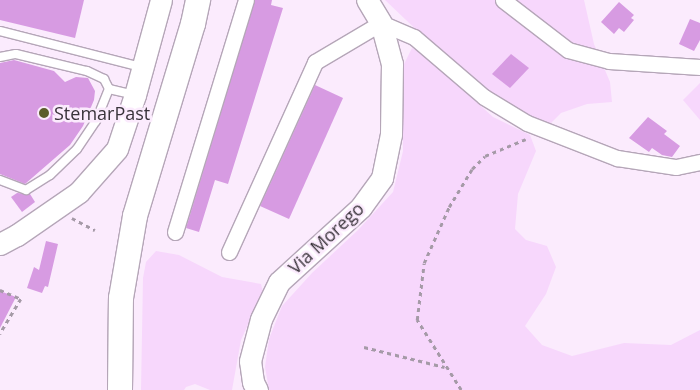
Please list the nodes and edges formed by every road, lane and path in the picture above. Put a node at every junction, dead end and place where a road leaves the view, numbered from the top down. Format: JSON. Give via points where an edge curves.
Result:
{"nodes":[{"id":1,"x":161,"y":0,"type":"edge"},
{"id":2,"x":198,"y":0,"type":"edge"},
{"id":3,"x":246,"y":0,"type":"edge"},
{"id":4,"x":367,"y":0,"type":"edge"},
{"id":5,"x":503,"y":0,"type":"edge"},
{"id":6,"x":381,"y":23,"type":"junction"},
{"id":7,"x":0,"y":31,"type":"edge"},
{"id":8,"x":0,"y":57,"type":"edge"},
{"id":9,"x":700,"y":67,"type":"edge"},
{"id":10,"x":142,"y":68,"type":"junction"},
{"id":11,"x":109,"y":89,"type":"junction"},
{"id":12,"x":135,"y":95,"type":"junction"},
{"id":13,"x":547,"y":131,"type":"junction"},
{"id":14,"x":700,"y":162,"type":"edge"},
{"id":15,"x":0,"y":180,"type":"edge"},
{"id":16,"x":176,"y":232,"type":"dead end"},
{"id":17,"x":0,"y":244,"type":"edge"},
{"id":18,"x":230,"y":252,"type":"dead end"},
{"id":19,"x":0,"y":290,"type":"edge"},
{"id":20,"x":0,"y":334,"type":"edge"},
{"id":21,"x":364,"y":347,"type":"dead end"},
{"id":22,"x":447,"y":368,"type":"junction"},
{"id":23,"x":120,"y":390,"type":"edge"},
{"id":24,"x":257,"y":390,"type":"edge"},
{"id":25,"x":461,"y":390,"type":"edge"}],
"edges":[{"from":1,"to":10,"type":"street"},
{"from":2,"to":23,"type":"main road","via":[[135,216],[121,298]]},
{"from":3,"to":16,"type":"street"},
{"from":4,"to":6,"type":"street","name":"Via Morego"},
{"from":5,"to":9,"type":"street","via":[[568,50],[609,60]]},
{"from":6,"to":13,"type":"street","via":[[414,37],[484,97]]},
{"from":6,"to":18,"type":"street","via":[[315,62]]},
{"from":6,"to":24,"type":"street","name":"Via Morego","via":[[392,64],[391,134],[382,178],[361,207],[279,282],[261,319],[250,361]]},
{"from":7,"to":10,"type":"lane"},
{"from":8,"to":11,"type":"lane","via":[[16,54],[87,71],[104,79]]},
{"from":10,"to":12,"type":"street"},
{"from":11,"to":12,"type":"lane"},
{"from":11,"to":15,"type":"lane","via":[[96,121],[77,149],[50,175],[26,190]]},
{"from":12,"to":17,"type":"street","via":[[117,149],[79,192]]},
{"from":13,"to":14,"type":"street","via":[[617,158],[676,167]]},
{"from":13,"to":22,"type":"path","via":[[485,156],[472,169],[449,208],[424,263],[417,320]]},
{"from":19,"to":20,"type":"path","via":[[21,299]]},
{"from":21,"to":22,"type":"path"},
{"from":22,"to":25,"type":"path"}]}
